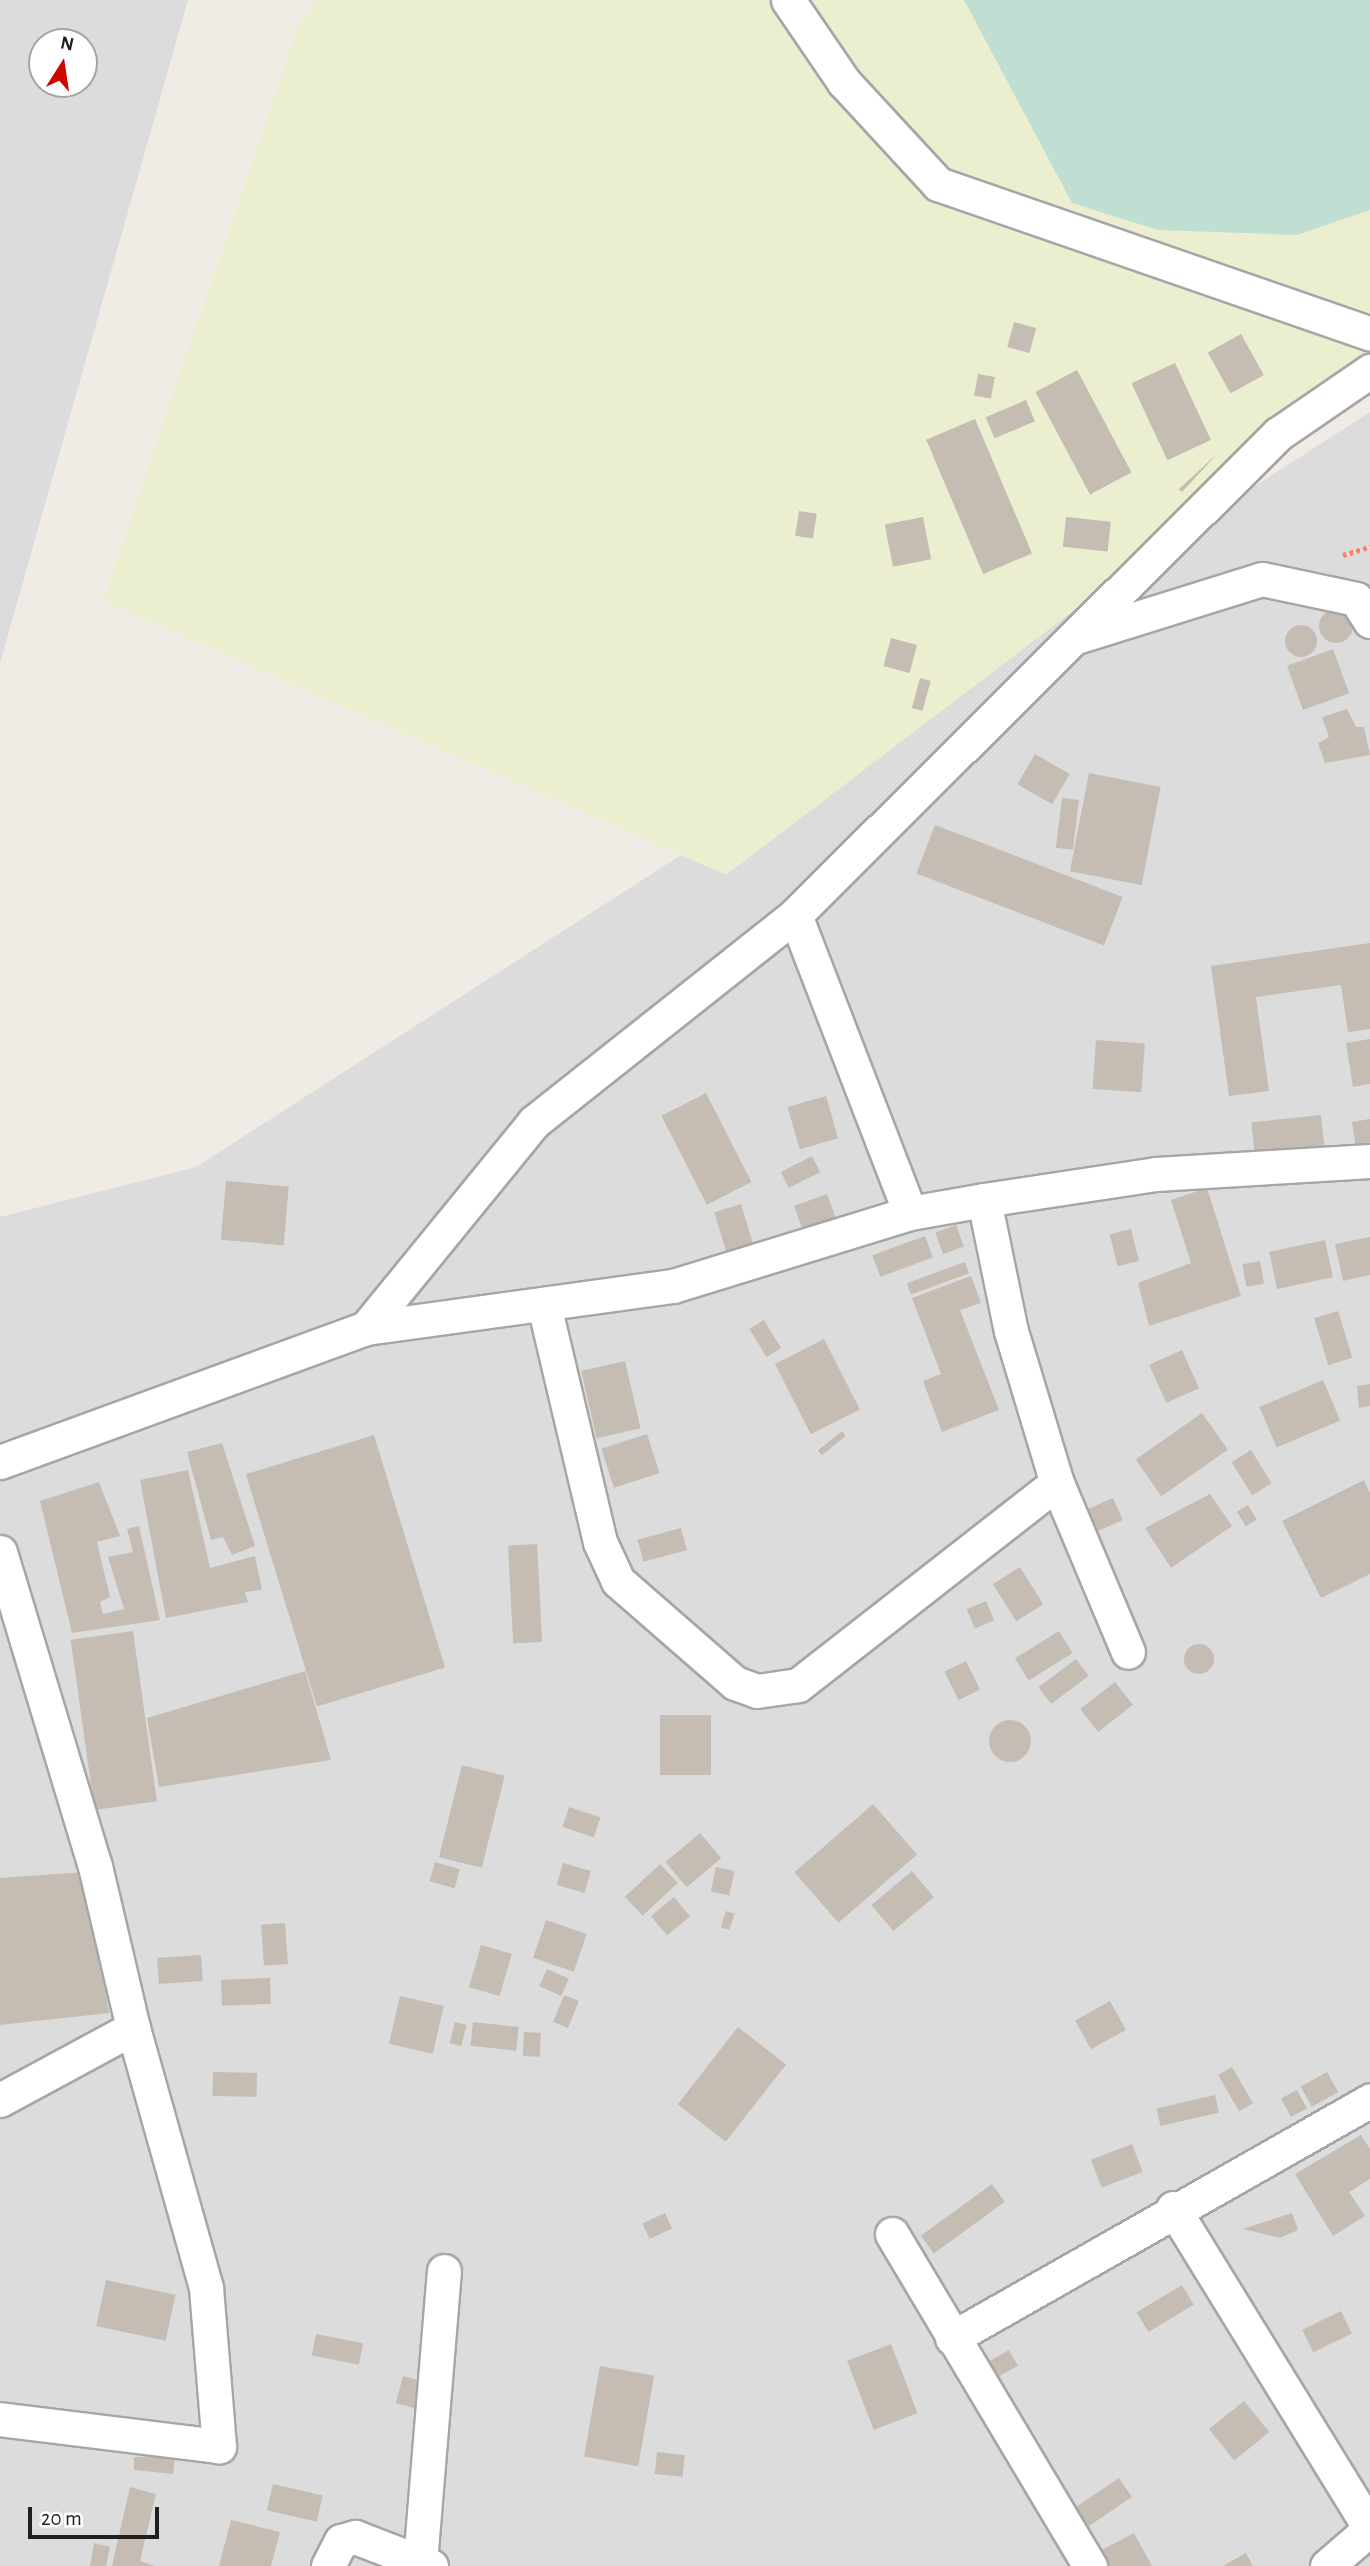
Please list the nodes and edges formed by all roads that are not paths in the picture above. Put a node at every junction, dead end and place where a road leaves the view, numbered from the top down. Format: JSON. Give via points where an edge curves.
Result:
{"nodes":[{"id":1,"x":788,"y":0,"type":"edge"},
{"id":2,"x":1370,"y":334,"type":"edge"},
{"id":3,"x":1370,"y":371,"type":"edge"},
{"id":4,"x":1370,"y":621,"type":"edge"},
{"id":5,"x":1067,"y":639,"type":"junction"},
{"id":6,"x":795,"y":915,"type":"junction"},
{"id":7,"x":1370,"y":1161,"type":"edge"},
{"id":8,"x":984,"y":1200,"type":"junction"},
{"id":9,"x":910,"y":1213,"type":"junction"},
{"id":10,"x":544,"y":1306,"type":"junction"},
{"id":11,"x":366,"y":1328,"type":"junction"},
{"id":12,"x":0,"y":1462,"type":"edge"},
{"id":13,"x":1058,"y":1483,"type":"junction"},
{"id":14,"x":0,"y":1552,"type":"edge"},
{"id":15,"x":1128,"y":1652,"type":"dead end"},
{"id":16,"x":133,"y":2028,"type":"junction"},
{"id":17,"x":0,"y":2100,"type":"edge"},
{"id":18,"x":1370,"y":2101,"type":"edge"},
{"id":19,"x":1173,"y":2208,"type":"junction"},
{"id":20,"x":892,"y":2234,"type":"dead end"},
{"id":21,"x":444,"y":2271,"type":"dead end"},
{"id":22,"x":952,"y":2338,"type":"junction"},
{"id":23,"x":0,"y":2419,"type":"edge"},
{"id":24,"x":1370,"y":2528,"type":"edge"},
{"id":25,"x":425,"y":2564,"type":"edge"},
{"id":26,"x":328,"y":2566,"type":"edge"},
{"id":27,"x":1090,"y":2566,"type":"edge"},
{"id":28,"x":1327,"y":2566,"type":"edge"}],
"edges":[{"from":1,"to":2,"type":"street","via":[[844,82],[938,184]]},
{"from":3,"to":5,"type":"street","via":[[1278,434]]},
{"from":4,"to":5,"type":"street","via":[[1356,599],[1262,579]]},
{"from":5,"to":6,"type":"street"},
{"from":6,"to":9,"type":"street"},
{"from":6,"to":11,"type":"street","via":[[534,1122]]},
{"from":7,"to":8,"type":"street","via":[[1156,1174]]},
{"from":8,"to":9,"type":"street"},
{"from":8,"to":13,"type":"street","via":[[1011,1331]]},
{"from":9,"to":10,"type":"street","via":[[673,1286]]},
{"from":10,"to":11,"type":"street"},
{"from":10,"to":13,"type":"street","via":[[600,1542],[618,1581],[736,1683],[757,1692],[798,1685]]},
{"from":11,"to":12,"type":"street"},
{"from":13,"to":15,"type":"street"},
{"from":14,"to":16,"type":"street","via":[[95,1866]]},
{"from":16,"to":17,"type":"street"},
{"from":16,"to":23,"type":"street","via":[[206,2288],[219,2446]]},
{"from":18,"to":19,"type":"street"},
{"from":19,"to":22,"type":"street"},
{"from":19,"to":24,"type":"street"},
{"from":20,"to":22,"type":"street"},
{"from":21,"to":25,"type":"street"},
{"from":22,"to":27,"type":"street"},
{"from":24,"to":28,"type":"street"},
{"from":25,"to":26,"type":"street","via":[[355,2537],[341,2541]]}]}
